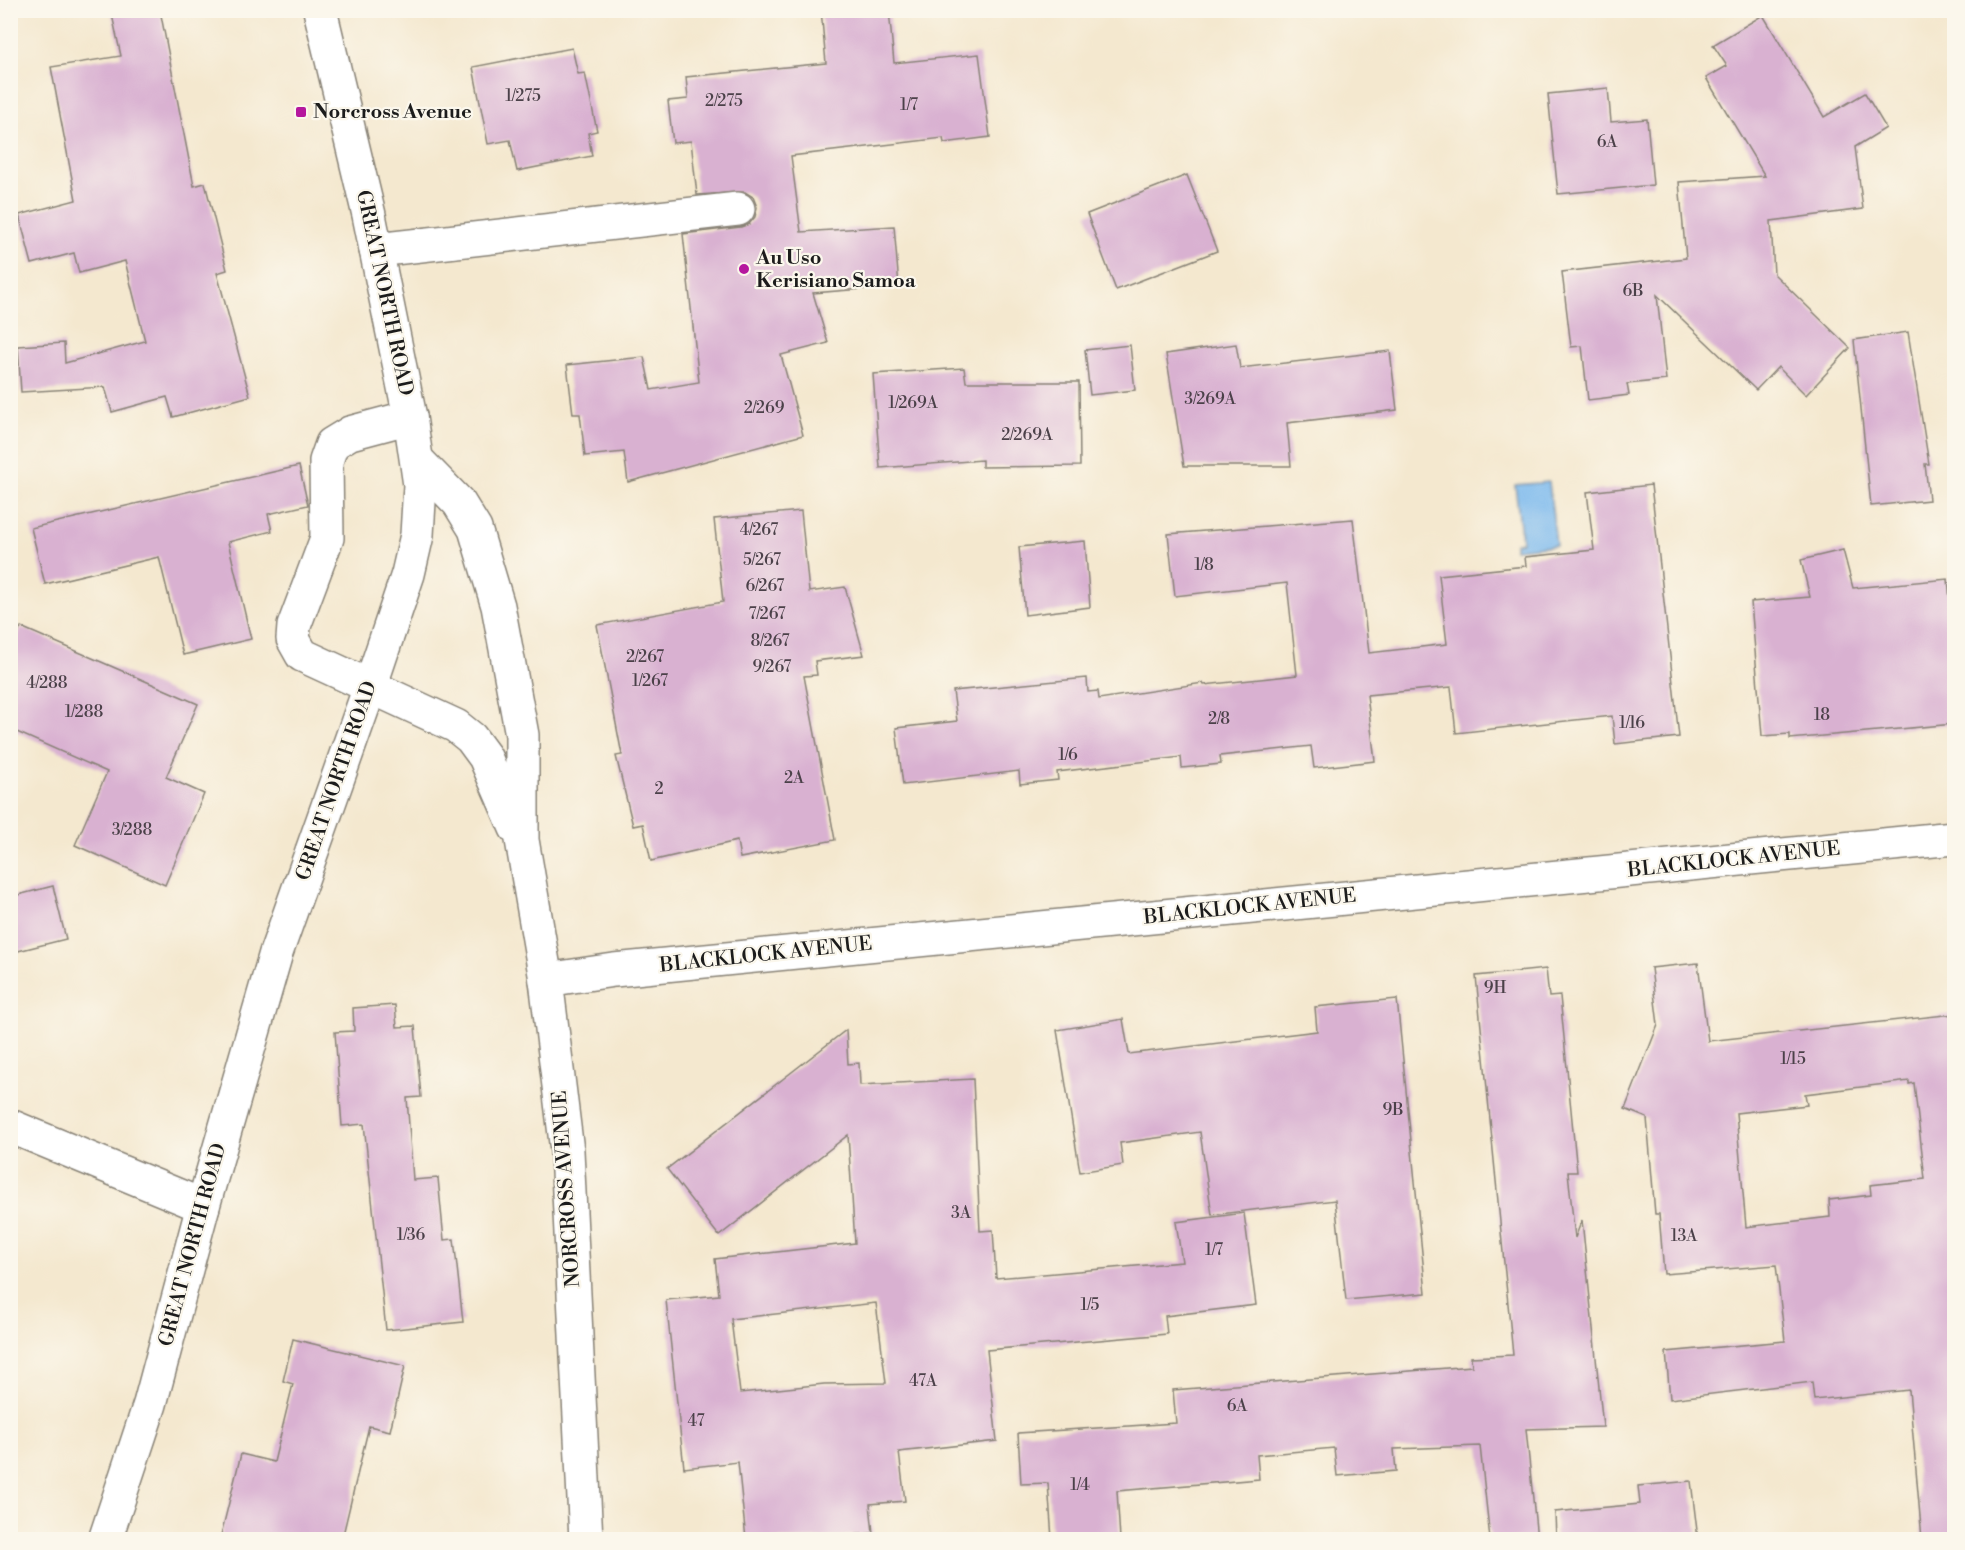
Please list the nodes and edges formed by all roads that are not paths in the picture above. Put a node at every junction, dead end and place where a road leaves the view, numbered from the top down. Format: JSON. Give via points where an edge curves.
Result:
{"nodes":[{"id":1,"x":320,"y":10,"type":"edge"},
{"id":2,"x":738,"y":209,"type":"dead end"},
{"id":3,"x":376,"y":250,"type":"junction"},
{"id":4,"x":410,"y":417,"type":"junction"},
{"id":5,"x":418,"y":461,"type":"junction"},
{"id":6,"x":370,"y":687,"type":"junction"},
{"id":7,"x":1954,"y":838,"type":"edge"},
{"id":8,"x":522,"y":840,"type":"junction"},
{"id":9,"x":546,"y":980,"type":"junction"},
{"id":10,"x":10,"y":1126,"type":"edge"},
{"id":11,"x":202,"y":1206,"type":"junction"},
{"id":12,"x":105,"y":1539,"type":"edge"},
{"id":13,"x":586,"y":1539,"type":"edge"}],
"edges":[{"from":1,"to":3,"type":"street","name":"GREAT NORTH ROAD"},
{"from":2,"to":3,"type":"street"},
{"from":3,"to":4,"type":"street","name":"GREAT NORTH ROAD"},
{"from":4,"to":5,"type":"street","name":"GREAT NORTH ROAD"},
{"from":4,"to":6,"type":"street","name":"NORCROSS AVENUE","via":[[350,433],[332,444],[326,461],[327,538],[294,626],[293,639],[302,655]]},
{"from":5,"to":6,"type":"street","name":"GREAT NORTH ROAD","via":[[417,535]]},
{"from":5,"to":8,"type":"street","name":"NORCROSS AVENUE","via":[[459,503],[476,529],[498,606],[522,735]]},
{"from":6,"to":8,"type":"street","name":"NORCROSS AVENUE","via":[[434,714],[471,738],[492,771]]},
{"from":6,"to":11,"type":"street","name":"GREAT NORTH ROAD","via":[[276,953]]},
{"from":7,"to":9,"type":"street","name":"BLACKLOCK AVENUE"},
{"from":8,"to":9,"type":"street","name":"NORCROSS AVENUE"},
{"from":9,"to":13,"type":"street","name":"NORCROSS AVENUE","via":[[567,1151]]},
{"from":10,"to":11,"type":"street"},
{"from":11,"to":12,"type":"street","name":"GREAT NORTH ROAD","via":[[150,1404]]}]}
